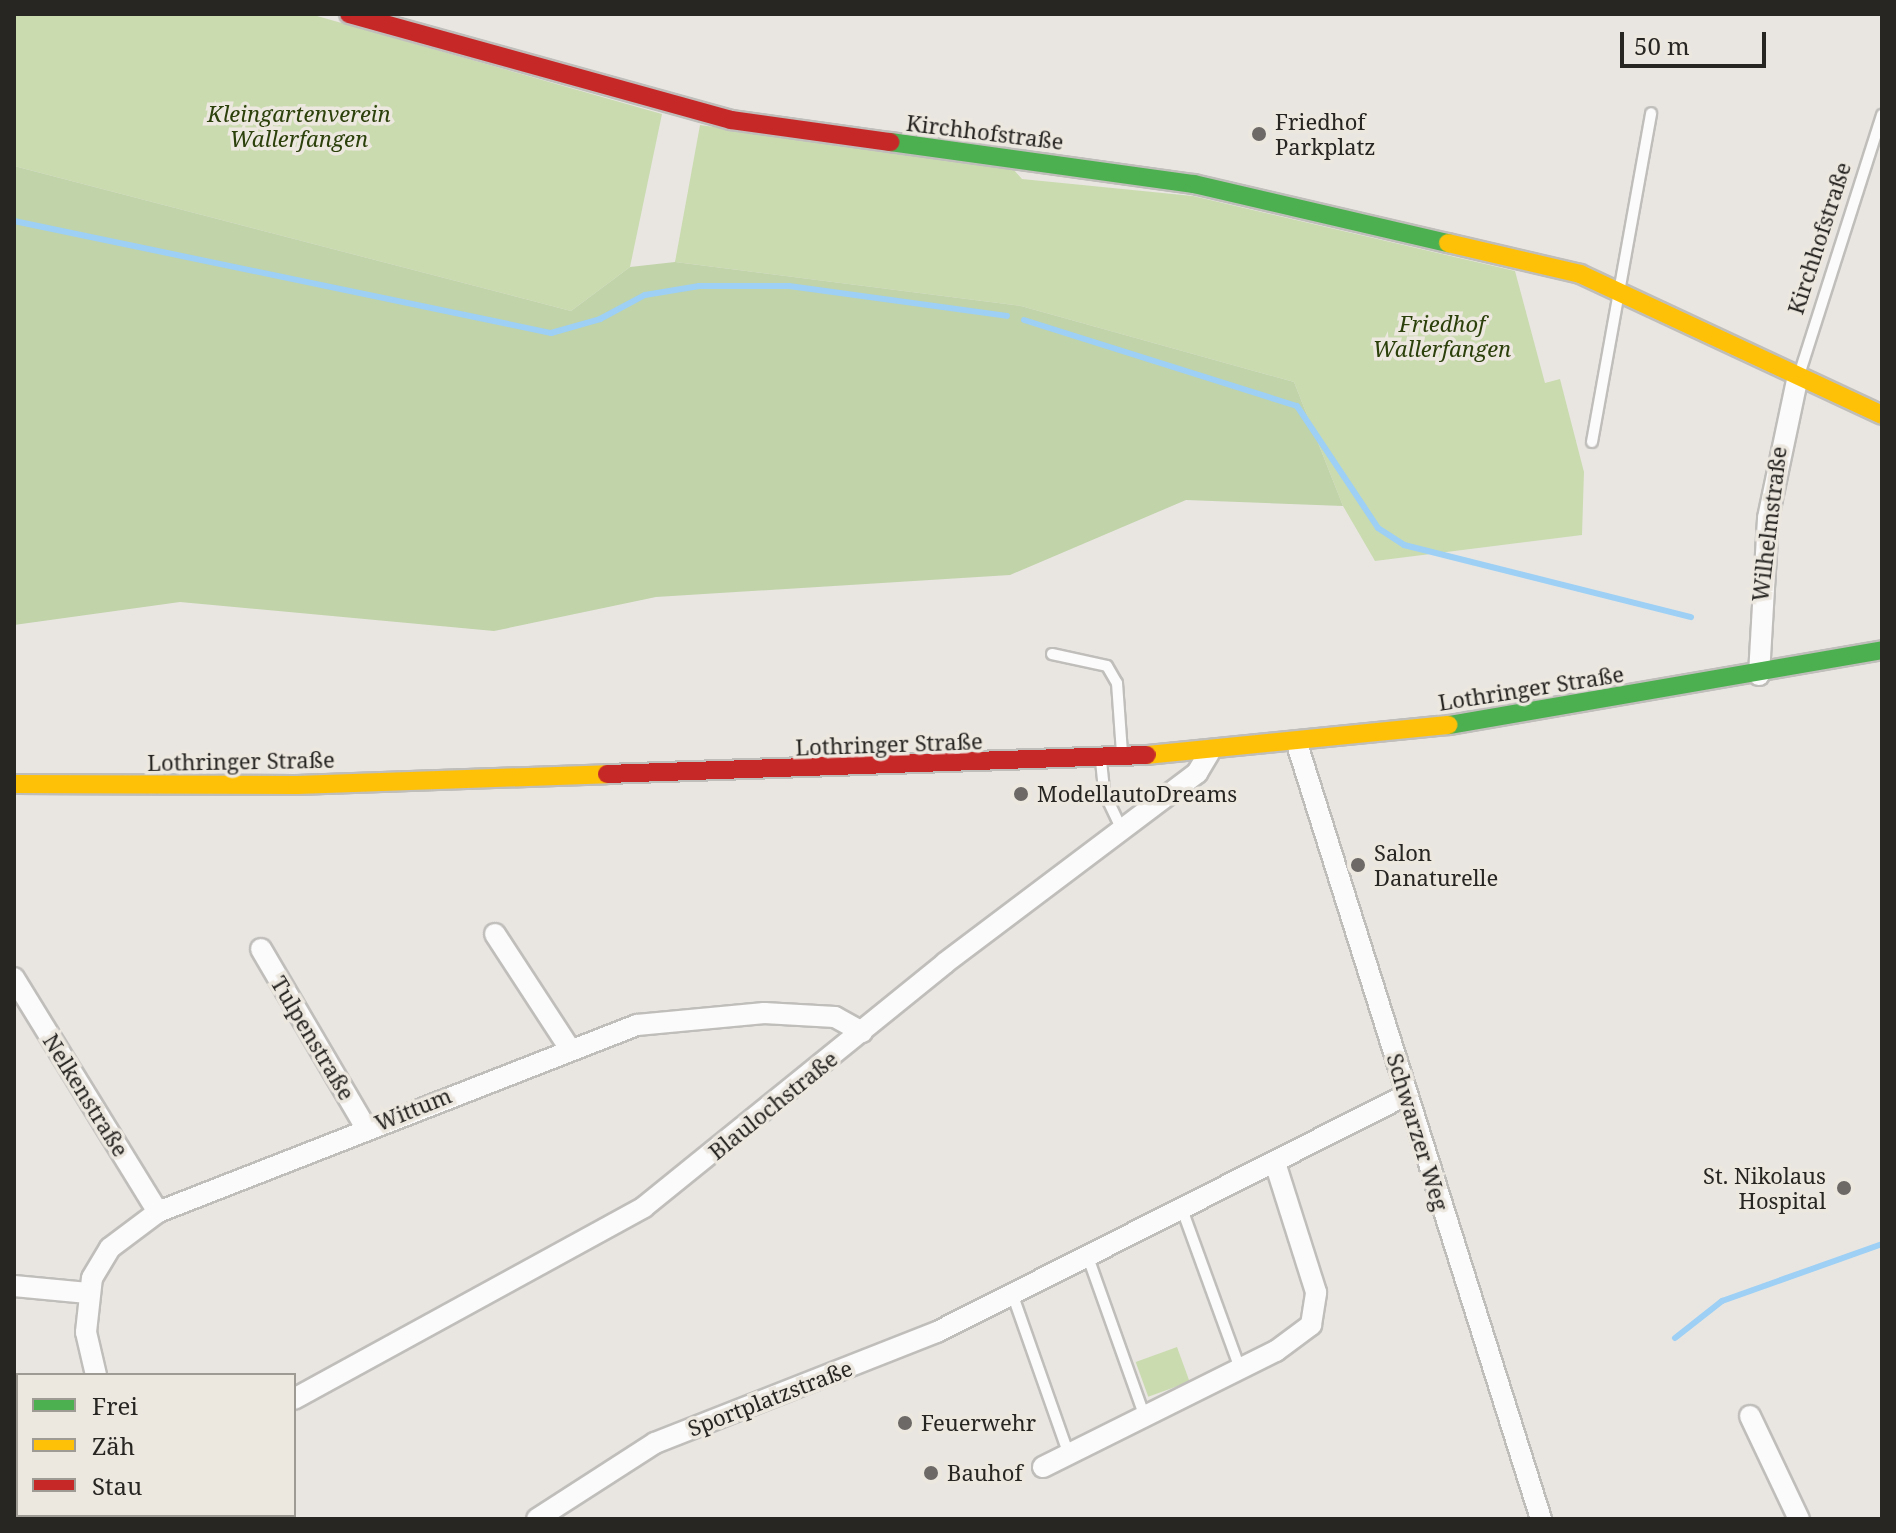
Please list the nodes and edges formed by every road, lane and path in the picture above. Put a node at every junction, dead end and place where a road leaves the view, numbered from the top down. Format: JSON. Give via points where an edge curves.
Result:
{"nodes":[{"id":1,"x":349,"y":14,"type":"edge"},
{"id":2,"x":1651,"y":113,"type":"dead end"},
{"id":3,"x":1882,"y":115,"type":"edge"},
{"id":4,"x":1619,"y":286,"type":"junction"},
{"id":5,"x":1798,"y":376,"type":"junction"},
{"id":6,"x":1882,"y":415,"type":"edge"},
{"id":7,"x":1592,"y":442,"type":"dead end"},
{"id":8,"x":1882,"y":650,"type":"edge"},
{"id":9,"x":1052,"y":654,"type":"dead end"},
{"id":10,"x":1759,"y":675,"type":"junction"},
{"id":11,"x":1297,"y":744,"type":"junction"},
{"id":12,"x":1209,"y":753,"type":"junction"},
{"id":13,"x":1122,"y":759,"type":"junction"},
{"id":14,"x":1101,"y":760,"type":"junction"},
{"id":15,"x":14,"y":784,"type":"edge"},
{"id":16,"x":1122,"y":830,"type":"junction"},
{"id":17,"x":495,"y":934,"type":"dead end"},
{"id":18,"x":261,"y":949,"type":"dead end"},
{"id":19,"x":14,"y":978,"type":"edge"},
{"id":20,"x":862,"y":1032,"type":"junction"},
{"id":21,"x":568,"y":1046,"type":"junction"},
{"id":22,"x":1406,"y":1095,"type":"junction"},
{"id":23,"x":366,"y":1128,"type":"junction"},
{"id":24,"x":1275,"y":1163,"type":"junction"},
{"id":25,"x":158,"y":1212,"type":"junction"},
{"id":26,"x":1183,"y":1212,"type":"junction"},
{"id":27,"x":1089,"y":1260,"type":"junction"},
{"id":28,"x":14,"y":1286,"type":"edge"},
{"id":29,"x":88,"y":1293,"type":"junction"},
{"id":30,"x":1013,"y":1296,"type":"junction"},
{"id":31,"x":1240,"y":1369,"type":"junction"},
{"id":32,"x":96,"y":1373,"type":"edge"},
{"id":33,"x":296,"y":1398,"type":"edge"},
{"id":34,"x":1750,"y":1416,"type":"dead end"},
{"id":35,"x":1145,"y":1417,"type":"junction"},
{"id":36,"x":1069,"y":1455,"type":"junction"},
{"id":37,"x":1043,"y":1467,"type":"dead end"},
{"id":38,"x":537,"y":1519,"type":"edge"},
{"id":39,"x":1541,"y":1519,"type":"edge"},
{"id":40,"x":1799,"y":1519,"type":"edge"}],
"edges":[{"from":1,"to":4,"type":"street","name":"Kirchhofstraße","via":[[731,120],[1194,184]]},
{"from":2,"to":4,"type":"lane"},
{"from":3,"to":5,"type":"lane","name":"Kirchhofstraße"},
{"from":4,"to":5,"type":"street","name":"Kirchhofstraße"},
{"from":4,"to":7,"type":"lane"},
{"from":5,"to":6,"type":"street","name":"Kirchhofstraße"},
{"from":5,"to":10,"type":"street","name":"Wilhelmstraße","via":[[1768,518]]},
{"from":8,"to":10,"type":"street","name":"Lothringer Straße"},
{"from":9,"to":13,"type":"lane","via":[[1107,666],[1117,683]]},
{"from":10,"to":11,"type":"street","name":"Lothringer Straße"},
{"from":11,"to":12,"type":"street","name":"Lothringer Straße"},
{"from":11,"to":22,"type":"street","name":"Schwarzer Weg"},
{"from":12,"to":13,"type":"street","name":"Lothringer Straße"},
{"from":12,"to":16,"type":"street","name":"Blaulochstraße","via":[[1197,773]]},
{"from":13,"to":14,"type":"street","name":"Lothringer Straße"},
{"from":14,"to":15,"type":"street","name":"Lothringer Straße","via":[[282,785]]},
{"from":14,"to":16,"type":"lane","via":[[1104,792]]},
{"from":16,"to":20,"type":"street","name":"Blaulochstraße"},
{"from":17,"to":21,"type":"street"},
{"from":18,"to":23,"type":"street","name":"Tulpenstraße"},
{"from":19,"to":25,"type":"street","name":"Nelkenstraße"},
{"from":20,"to":21,"type":"street","name":"Wittum","via":[[835,1017],[713,1014],[637,1025]]},
{"from":20,"to":33,"type":"street","name":"Blaulochstraße","via":[[644,1207]]},
{"from":21,"to":23,"type":"street","name":"Wittum"},
{"from":22,"to":24,"type":"street","name":"Sportplatzstraße"},
{"from":22,"to":39,"type":"street","name":"Schwarzer Weg"},
{"from":23,"to":25,"type":"street","name":"Wittum"},
{"from":24,"to":26,"type":"street","name":"Sportplatzstraße"},
{"from":24,"to":31,"type":"street","via":[[1312,1273],[1316,1308],[1298,1337]]},
{"from":25,"to":29,"type":"street","name":"Wittum","via":[[110,1248]]},
{"from":26,"to":27,"type":"street","name":"Sportplatzstraße"},
{"from":26,"to":31,"type":"lane"},
{"from":27,"to":30,"type":"street","name":"Sportplatzstraße"},
{"from":27,"to":35,"type":"lane"},
{"from":28,"to":29,"type":"street"},
{"from":29,"to":32,"type":"street","name":"Wittum","via":[[86,1332]]},
{"from":30,"to":36,"type":"lane"},
{"from":30,"to":38,"type":"street","name":"Sportplatzstraße","via":[[655,1443]]},
{"from":31,"to":35,"type":"street"},
{"from":34,"to":40,"type":"street"},
{"from":35,"to":36,"type":"street"},
{"from":36,"to":37,"type":"street"}]}
